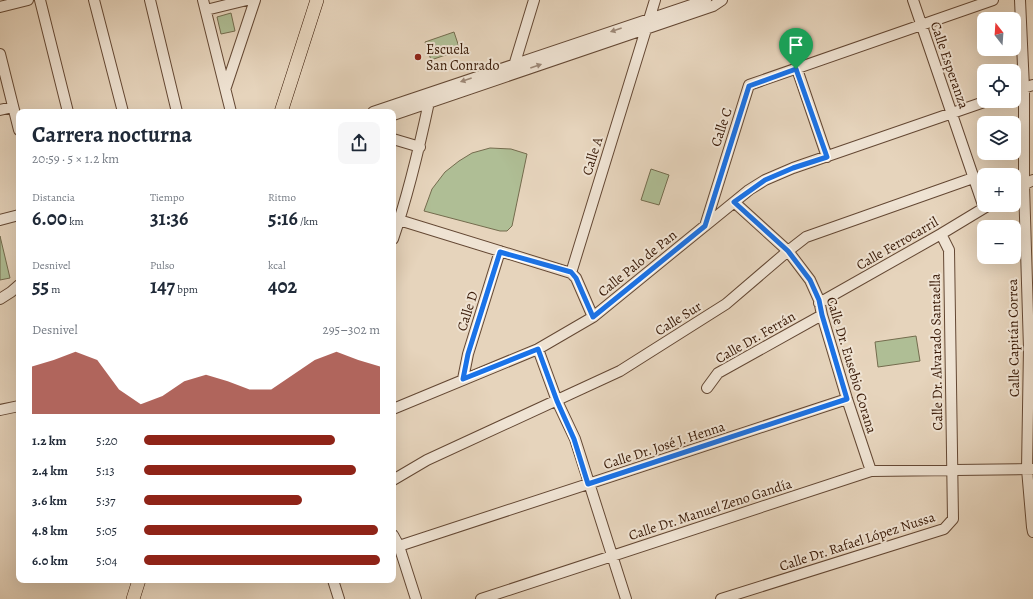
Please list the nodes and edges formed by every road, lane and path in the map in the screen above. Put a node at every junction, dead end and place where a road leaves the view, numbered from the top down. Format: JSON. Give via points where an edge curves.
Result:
{"nodes":[{"id":1,"x":28,"y":0,"type":"edge"},
{"id":2,"x":40,"y":0,"type":"edge"},
{"id":3,"x":94,"y":0,"type":"edge"},
{"id":4,"x":150,"y":0,"type":"edge"},
{"id":5,"x":203,"y":0,"type":"edge"},
{"id":6,"x":247,"y":0,"type":"edge"},
{"id":7,"x":255,"y":0,"type":"edge"},
{"id":8,"x":317,"y":0,"type":"edge"},
{"id":9,"x":534,"y":0,"type":"edge"},
{"id":10,"x":655,"y":0,"type":"edge"},
{"id":11,"x":706,"y":0,"type":"edge"},
{"id":12,"x":722,"y":0,"type":"edge"},
{"id":13,"x":913,"y":0,"type":"edge"},
{"id":14,"x":993,"y":0,"type":"edge"},
{"id":15,"x":1020,"y":0,"type":"edge"},
{"id":16,"x":0,"y":7,"type":"edge"},
{"id":17,"x":206,"y":10,"type":"junction"},
{"id":18,"x":648,"y":24,"type":"junction"},
{"id":19,"x":921,"y":26,"type":"junction"},
{"id":20,"x":0,"y":54,"type":"edge"},
{"id":21,"x":513,"y":69,"type":"junction"},
{"id":22,"x":796,"y":69,"type":"junction"},
{"id":23,"x":226,"y":88,"type":"junction"},
{"id":24,"x":1024,"y":88,"type":"edge"},
{"id":25,"x":428,"y":98,"type":"junction"},
{"id":26,"x":977,"y":104,"type":"edge"},
{"id":27,"x":13,"y":107,"type":"junction"},
{"id":28,"x":67,"y":109,"type":"edge"},
{"id":29,"x":122,"y":109,"type":"edge"},
{"id":30,"x":176,"y":109,"type":"edge"},
{"id":31,"x":230,"y":109,"type":"edge"},
{"id":32,"x":282,"y":109,"type":"edge"},
{"id":33,"x":385,"y":109,"type":"edge"},
{"id":34,"x":0,"y":110,"type":"edge"},
{"id":35,"x":952,"y":113,"type":"junction"},
{"id":36,"x":396,"y":114,"type":"edge"},
{"id":37,"x":16,"y":118,"type":"edge"},
{"id":38,"x":396,"y":140,"type":"edge"},
{"id":39,"x":420,"y":147,"type":"junction"},
{"id":40,"x":827,"y":157,"type":"junction"},
{"id":41,"x":973,"y":178,"type":"junction"},
{"id":42,"x":1028,"y":182,"type":"edge"},
{"id":43,"x":977,"y":187,"type":"edge"},
{"id":44,"x":734,"y":202,"type":"junction"},
{"id":45,"x":978,"y":212,"type":"edge"},
{"id":46,"x":16,"y":216,"type":"edge"},
{"id":47,"x":0,"y":220,"type":"edge"},
{"id":48,"x":399,"y":220,"type":"junction"},
{"id":49,"x":705,"y":226,"type":"junction"},
{"id":50,"x":396,"y":230,"type":"edge"},
{"id":51,"x":941,"y":234,"type":"junction"},
{"id":52,"x":788,"y":251,"type":"junction"},
{"id":53,"x":500,"y":252,"type":"junction"},
{"id":54,"x":571,"y":272,"type":"junction"},
{"id":55,"x":16,"y":288,"type":"edge"},
{"id":56,"x":0,"y":299,"type":"edge"},
{"id":57,"x":819,"y":302,"type":"junction"},
{"id":58,"x":822,"y":315,"type":"junction"},
{"id":59,"x":593,"y":317,"type":"junction"},
{"id":60,"x":1031,"y":348,"type":"edge"},
{"id":61,"x":538,"y":349,"type":"junction"},
{"id":62,"x":463,"y":379,"type":"junction"},
{"id":63,"x":707,"y":388,"type":"dead end"},
{"id":64,"x":847,"y":399,"type":"junction"},
{"id":65,"x":557,"y":401,"type":"junction"},
{"id":66,"x":16,"y":406,"type":"edge"},
{"id":67,"x":396,"y":408,"type":"edge"},
{"id":68,"x":0,"y":409,"type":"edge"},
{"id":69,"x":1030,"y":469,"type":"edge"},
{"id":70,"x":871,"y":471,"type":"junction"},
{"id":71,"x":952,"y":471,"type":"junction"},
{"id":72,"x":396,"y":478,"type":"edge"},
{"id":73,"x":588,"y":484,"type":"junction"},
{"id":74,"x":1033,"y":532,"type":"edge"},
{"id":75,"x":396,"y":540,"type":"edge"},
{"id":76,"x":399,"y":546,"type":"junction"},
{"id":77,"x":611,"y":556,"type":"junction"},
{"id":78,"x":138,"y":583,"type":"edge"},
{"id":79,"x":334,"y":583,"type":"edge"},
{"id":80,"x":133,"y":599,"type":"edge"},
{"id":81,"x":339,"y":599,"type":"edge"},
{"id":82,"x":416,"y":599,"type":"edge"},
{"id":83,"x":481,"y":599,"type":"edge"},
{"id":84,"x":626,"y":599,"type":"edge"},
{"id":85,"x":721,"y":599,"type":"edge"}],
"edges":[{"from":1,"to":16,"type":"street"},
{"from":2,"to":28,"type":"street"},
{"from":3,"to":29,"type":"street"},
{"from":4,"to":30,"type":"street"},
{"from":5,"to":17,"type":"street"},
{"from":6,"to":17,"type":"street"},
{"from":7,"to":23,"type":"street"},
{"from":8,"to":32,"type":"main road"},
{"from":9,"to":21,"type":"street"},
{"from":10,"to":18,"type":"street","name":"Calle A"},
{"from":11,"to":18,"type":"street"},
{"from":12,"to":18,"type":"street","via":[[713,6]]},
{"from":13,"to":19,"type":"street","name":"Calle Esperanza"},
{"from":14,"to":19,"type":"street"},
{"from":15,"to":24,"type":"street","name":"Calle Capitán Correa"},
{"from":17,"to":23,"type":"street"},
{"from":18,"to":21,"type":"street"},
{"from":18,"to":54,"type":"street","name":"Calle A"},
{"from":19,"to":22,"type":"street"},
{"from":19,"to":35,"type":"street","name":"Calle Esperanza"},
{"from":20,"to":27,"type":"street"},
{"from":21,"to":25,"type":"street"},
{"from":22,"to":40,"type":"street"},
{"from":22,"to":49,"type":"street","name":"Calle C","via":[[749,86]]},
{"from":23,"to":31,"type":"street"},
{"from":24,"to":42,"type":"street","name":"Calle Capitán Correa"},
{"from":25,"to":33,"type":"street"},
{"from":25,"to":36,"type":"street"},
{"from":25,"to":39,"type":"street"},
{"from":26,"to":35,"type":"street","name":"Calle Palo de Pan"},
{"from":27,"to":34,"type":"street"},
{"from":27,"to":37,"type":"street"},
{"from":35,"to":40,"type":"street","name":"Calle Palo de Pan"},
{"from":35,"to":41,"type":"street","name":"Calle Esperanza"},
{"from":38,"to":39,"type":"street"},
{"from":39,"to":48,"type":"street"},
{"from":40,"to":44,"type":"street","name":"Calle Palo de Pan","via":[[765,180]]},
{"from":41,"to":43,"type":"street","name":"Calle Esperanza"},
{"from":41,"to":52,"type":"street","name":"Calle Sur","via":[[806,237]]},
{"from":42,"to":60,"type":"street","name":"Calle Capitán Correa"},
{"from":44,"to":49,"type":"street","name":"Calle Palo de Pan"},
{"from":44,"to":52,"type":"street","name":"Calle Dr. Eusebio Corana"},
{"from":45,"to":51,"type":"street","name":"Calle Ferrocarril"},
{"from":46,"to":47,"type":"street"},
{"from":48,"to":50,"type":"street"},
{"from":48,"to":53,"type":"street"},
{"from":49,"to":59,"type":"street","name":"Calle Palo de Pan"},
{"from":51,"to":57,"type":"street","name":"Calle Ferrocarril"},
{"from":51,"to":71,"type":"street","name":"Calle Dr. Alvarado Santaella","via":[[949,250]]},
{"from":52,"to":57,"type":"street","name":"Calle Dr. Eusebio Corana","via":[[810,280]]},
{"from":52,"to":65,"type":"street","name":"Calle Sur","via":[[726,304],[620,371]]},
{"from":53,"to":54,"type":"street"},
{"from":53,"to":62,"type":"street","name":"Calle D","via":[[468,354]]},
{"from":54,"to":59,"type":"street"},
{"from":55,"to":56,"type":"street"},
{"from":57,"to":58,"type":"street","name":"Calle Dr. Eusebio Corana"},
{"from":58,"to":63,"type":"street","name":"Calle Dr. Ferrán","via":[[718,373]]},
{"from":58,"to":64,"type":"street","name":"Calle Dr. Eusebio Corana"},
{"from":59,"to":61,"type":"street","name":"Calle Palo de Pan"},
{"from":60,"to":69,"type":"street","name":"Calle Capitán Correa"},
{"from":61,"to":62,"type":"street","name":"Calle Palo de Pan"},
{"from":61,"to":65,"type":"street"},
{"from":62,"to":67,"type":"street","name":"Calle Palo de Pan"},
{"from":64,"to":70,"type":"street","name":"Calle Dr. Eusebio Corana"},
{"from":64,"to":73,"type":"street","name":"Calle Dr. José J. Henna"},
{"from":65,"to":72,"type":"street","name":"Calle Sur","via":[[427,460]]},
{"from":65,"to":73,"type":"street","via":[[574,439]]},
{"from":66,"to":68,"type":"street"},
{"from":69,"to":71,"type":"street","name":"Calle Dr. Manuel Zeno Gandía"},
{"from":69,"to":74,"type":"street","name":"Calle Capitán Correa"},
{"from":70,"to":71,"type":"street","name":"Calle Dr. Manuel Zeno Gandía"},
{"from":70,"to":77,"type":"street","name":"Calle Dr. Manuel Zeno Gandía"},
{"from":71,"to":85,"type":"street","name":"Calle Dr. Rafael López Nussa","via":[[953,519],[944,529]]},
{"from":73,"to":76,"type":"street","name":"Calle Dr. José J. Henna"},
{"from":73,"to":77,"type":"street"},
{"from":75,"to":76,"type":"street"},
{"from":76,"to":82,"type":"street"},
{"from":77,"to":83,"type":"street","name":"Calle Dr. Manuel Zeno Gandía"},
{"from":77,"to":84,"type":"street"},
{"from":78,"to":80,"type":"main road"},
{"from":79,"to":81,"type":"street"}]}
